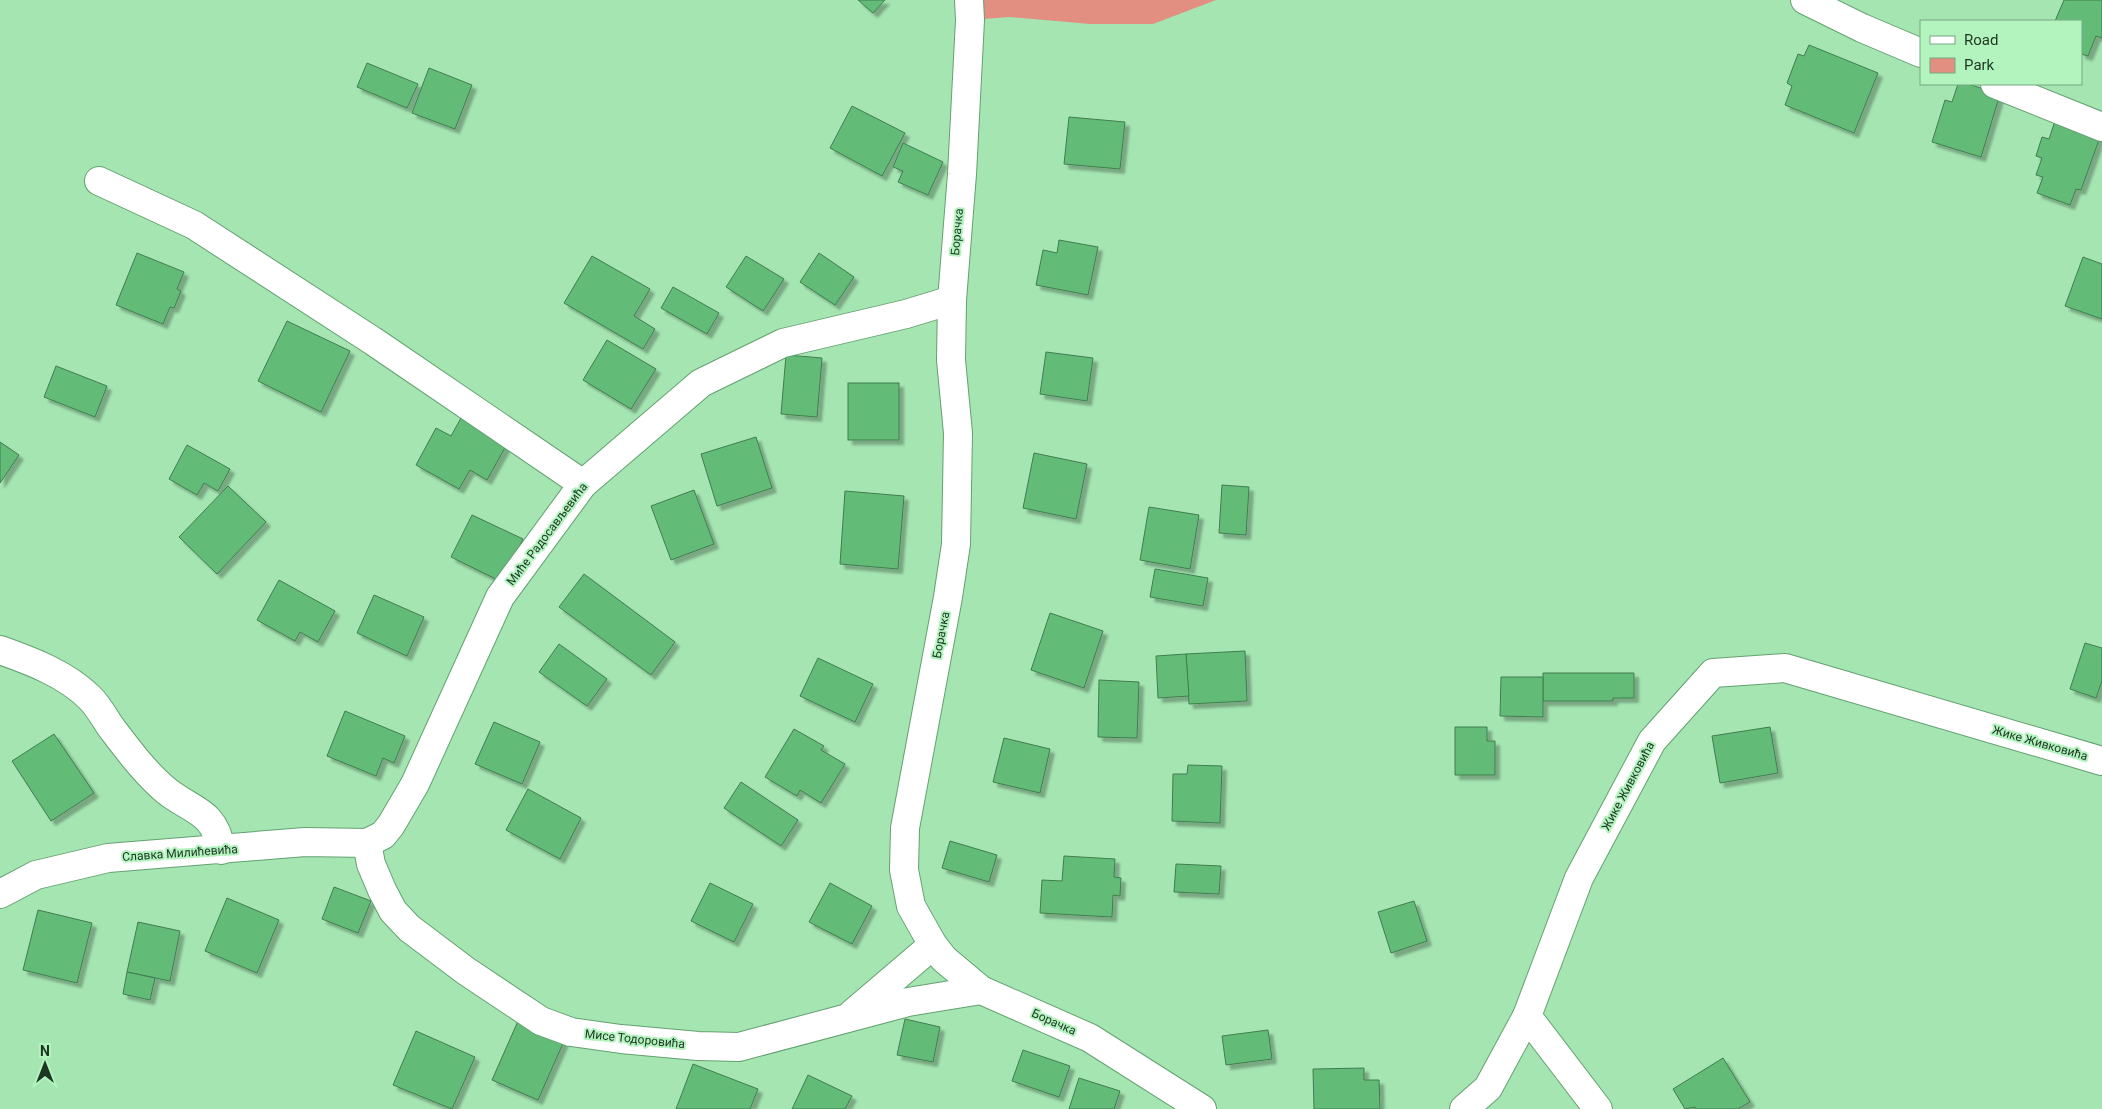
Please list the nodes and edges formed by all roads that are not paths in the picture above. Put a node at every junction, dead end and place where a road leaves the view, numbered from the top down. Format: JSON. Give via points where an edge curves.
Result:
{"nodes":[{"id":1,"x":969,"y":0,"type":"edge"},
{"id":2,"x":1805,"y":0,"type":"edge"},
{"id":3,"x":1920,"y":53,"type":"edge"},
{"id":4,"x":1997,"y":85,"type":"edge"},
{"id":5,"x":2102,"y":127,"type":"edge"},
{"id":6,"x":100,"y":181,"type":"dead end"},
{"id":7,"x":952,"y":300,"type":"junction"},
{"id":8,"x":583,"y":484,"type":"junction"},
{"id":9,"x":0,"y":650,"type":"edge"},
{"id":10,"x":2102,"y":762,"type":"edge"},
{"id":11,"x":367,"y":843,"type":"junction"},
{"id":12,"x":221,"y":850,"type":"junction"},
{"id":13,"x":0,"y":894,"type":"edge"},
{"id":14,"x":932,"y":945,"type":"junction"},
{"id":15,"x":981,"y":990,"type":"junction"},
{"id":16,"x":1527,"y":1016,"type":"junction"},
{"id":17,"x":848,"y":1018,"type":"junction"},
{"id":18,"x":1202,"y":1109,"type":"edge"},
{"id":19,"x":1464,"y":1109,"type":"edge"},
{"id":20,"x":1598,"y":1109,"type":"edge"}],
"edges":[{"from":1,"to":7,"type":"street","name":"Борачка"},
{"from":2,"to":3,"type":"street"},
{"from":4,"to":5,"type":"street"},
{"from":6,"to":8,"type":"street","via":[[194,225],[373,341]]},
{"from":7,"to":8,"type":"street","name":"Миће Радосављевића","via":[[783,343],[701,383]]},
{"from":7,"to":14,"type":"street","name":"Борачка","via":[[951,360],[958,433],[956,544],[905,828],[904,870],[911,906]]},
{"from":8,"to":11,"type":"street","name":"Миће Радосављевића","via":[[500,597],[415,784],[383,835]]},
{"from":9,"to":12,"type":"street","via":[[66,680],[90,698],[163,788],[208,818],[219,834]]},
{"from":10,"to":16,"type":"street","name":"Жике Живковића","via":[[1785,668],[1713,673],[1652,741],[1579,878]]},
{"from":11,"to":12,"type":"street","name":"Славка Милићевића","via":[[305,842]]},
{"from":11,"to":17,"type":"street","name":"Мисе Тодоровића","via":[[371,864],[382,890],[393,911],[409,928],[541,1021],[571,1032],[698,1046],[739,1047]]},
{"from":12,"to":13,"type":"street","name":"Славка Милићевића","via":[[108,858],[36,875]]},
{"from":14,"to":15,"type":"street","name":"Борачка"},
{"from":14,"to":17,"type":"street"},
{"from":15,"to":17,"type":"street","name":"Мисе Тодоровића","via":[[908,1002]]},
{"from":15,"to":18,"type":"street","name":"Борачка","via":[[1090,1038]]},
{"from":16,"to":19,"type":"street","name":"Жике Живковића","via":[[1488,1088]]},
{"from":16,"to":20,"type":"street"}]}
